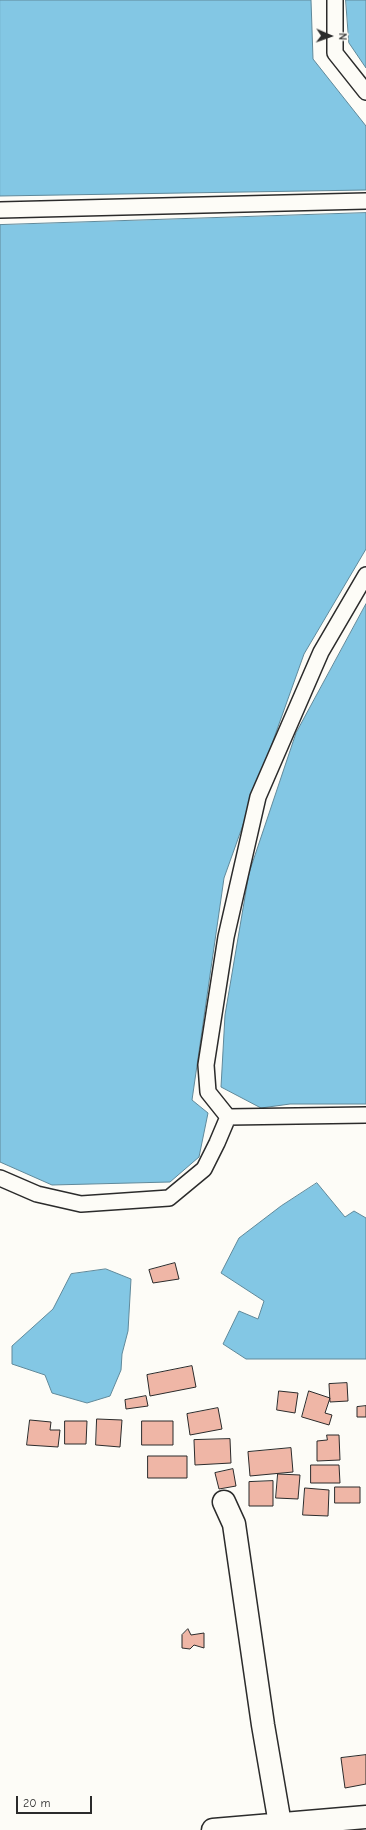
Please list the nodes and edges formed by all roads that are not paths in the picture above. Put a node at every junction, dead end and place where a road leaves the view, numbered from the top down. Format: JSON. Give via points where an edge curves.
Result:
{"nodes":[{"id":1,"x":335,"y":0,"type":"edge"},
{"id":2,"x":366,"y":92,"type":"edge"},
{"id":3,"x":366,"y":201,"type":"edge"},
{"id":4,"x":0,"y":210,"type":"edge"},
{"id":5,"x":366,"y":575,"type":"edge"},
{"id":6,"x":366,"y":1115,"type":"edge"},
{"id":7,"x":228,"y":1117,"type":"junction"},
{"id":8,"x":0,"y":1178,"type":"edge"},
{"id":9,"x":224,"y":1502,"type":"dead end"},
{"id":10,"x":366,"y":1817,"type":"edge"},
{"id":11,"x":280,"y":1824,"type":"junction"},
{"id":12,"x":213,"y":1830,"type":"edge"}],
"edges":[{"from":1,"to":2,"type":"lane","via":[[335,53]]},
{"from":3,"to":4,"type":"lane"},
{"from":5,"to":7,"type":"lane","via":[[322,652],[258,797],[226,937],[206,1065],[208,1092]]},
{"from":6,"to":7,"type":"lane"},
{"from":7,"to":8,"type":"lane","via":[[204,1169],[169,1198],[81,1204],[37,1194]]},
{"from":9,"to":11,"type":"street","via":[[234,1524]]},
{"from":10,"to":11,"type":"street"},
{"from":11,"to":12,"type":"street"}]}
